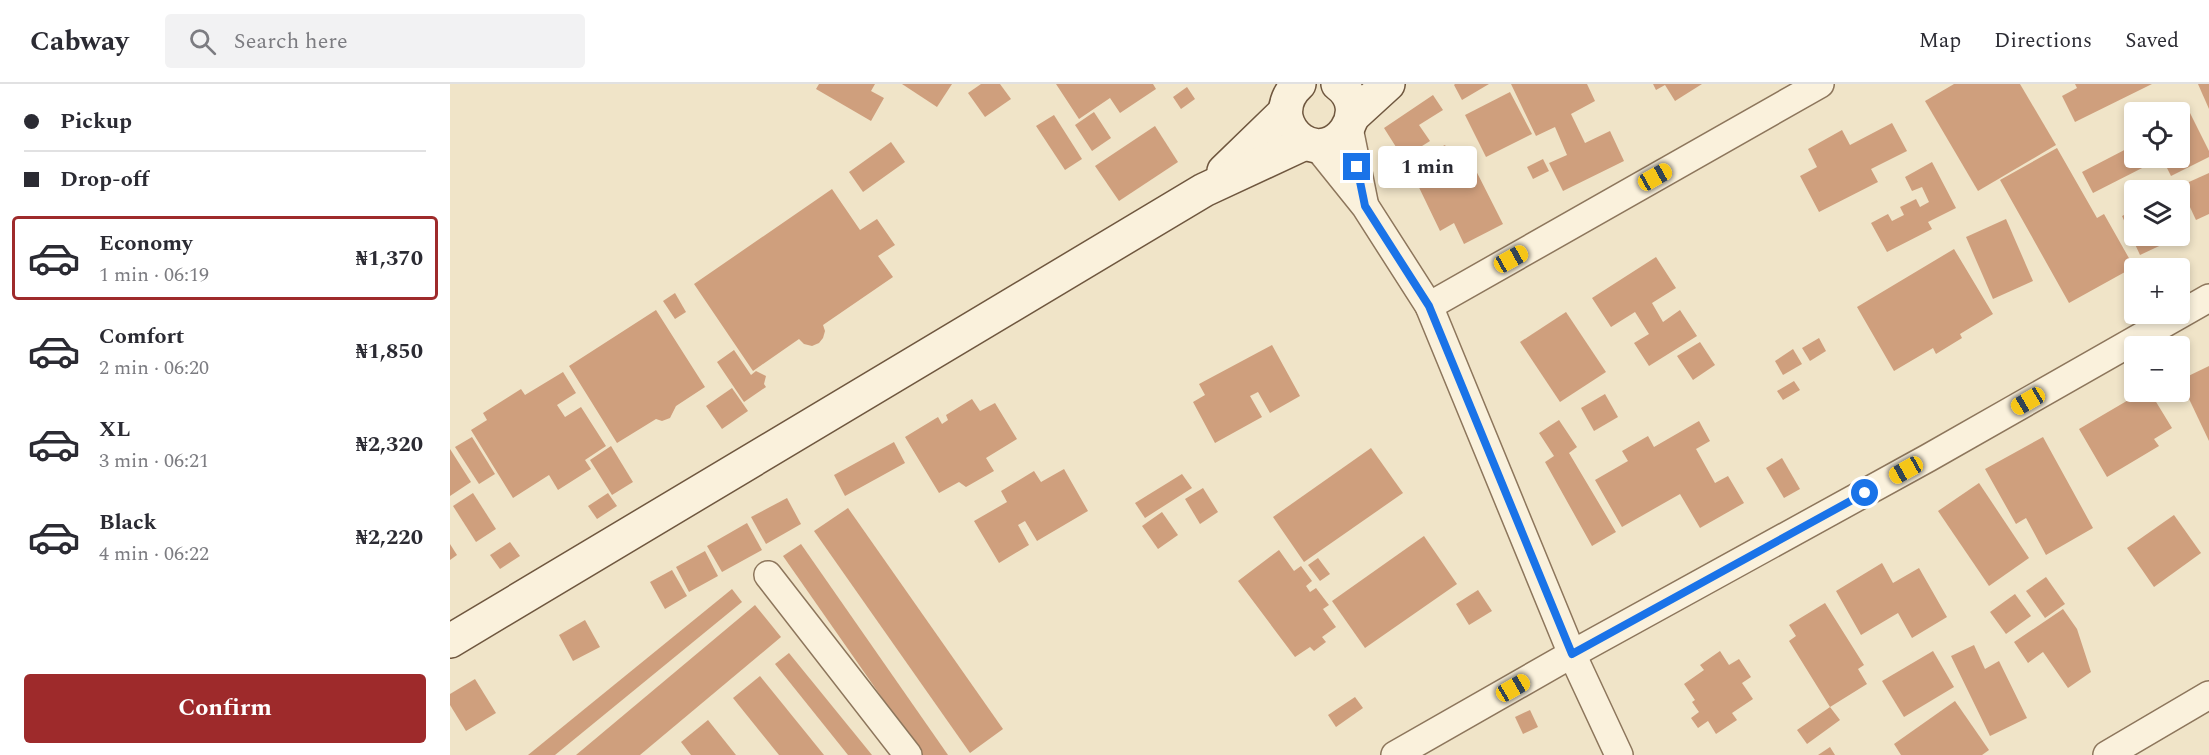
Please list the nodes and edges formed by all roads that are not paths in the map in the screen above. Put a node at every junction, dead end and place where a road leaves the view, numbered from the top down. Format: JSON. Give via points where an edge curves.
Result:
{"nodes":[{"id":1,"x":1338,"y":84,"type":"edge"},
{"id":2,"x":1388,"y":84,"type":"edge"},
{"id":3,"x":1820,"y":84,"type":"edge"},
{"id":4,"x":1290,"y":94,"type":"edge"},
{"id":5,"x":1351,"y":122,"type":"junction"},
{"id":6,"x":1310,"y":144,"type":"junction"},
{"id":7,"x":1204,"y":190,"type":"junction"},
{"id":8,"x":1365,"y":206,"type":"junction"},
{"id":9,"x":2209,"y":298,"type":"edge"},
{"id":10,"x":1429,"y":306,"type":"junction"},
{"id":11,"x":768,"y":575,"type":"dead end"},
{"id":12,"x":450,"y":641,"type":"edge"},
{"id":13,"x":1572,"y":654,"type":"junction"},
{"id":14,"x":2209,"y":695,"type":"edge"},
{"id":15,"x":908,"y":755,"type":"edge"},
{"id":16,"x":1395,"y":755,"type":"edge"},
{"id":17,"x":1619,"y":755,"type":"edge"},
{"id":18,"x":2108,"y":755,"type":"edge"}],
"edges":[{"from":1,"to":5,"type":"street","via":[[1349,95]]},
{"from":2,"to":5,"type":"street"},
{"from":3,"to":10,"type":"street"},
{"from":4,"to":6,"type":"street","via":[[1287,124],[1294,135]]},
{"from":4,"to":7,"type":"street"},
{"from":5,"to":6,"type":"street","via":[[1340,138],[1329,144]]},
{"from":5,"to":8,"type":"street"},
{"from":6,"to":7,"type":"street"},
{"from":6,"to":8,"type":"street"},
{"from":7,"to":12,"type":"street"},
{"from":8,"to":10,"type":"street"},
{"from":9,"to":13,"type":"street"},
{"from":10,"to":13,"type":"street"},
{"from":11,"to":15,"type":"street"},
{"from":13,"to":16,"type":"street"},
{"from":13,"to":17,"type":"street"},
{"from":14,"to":18,"type":"street"}]}
